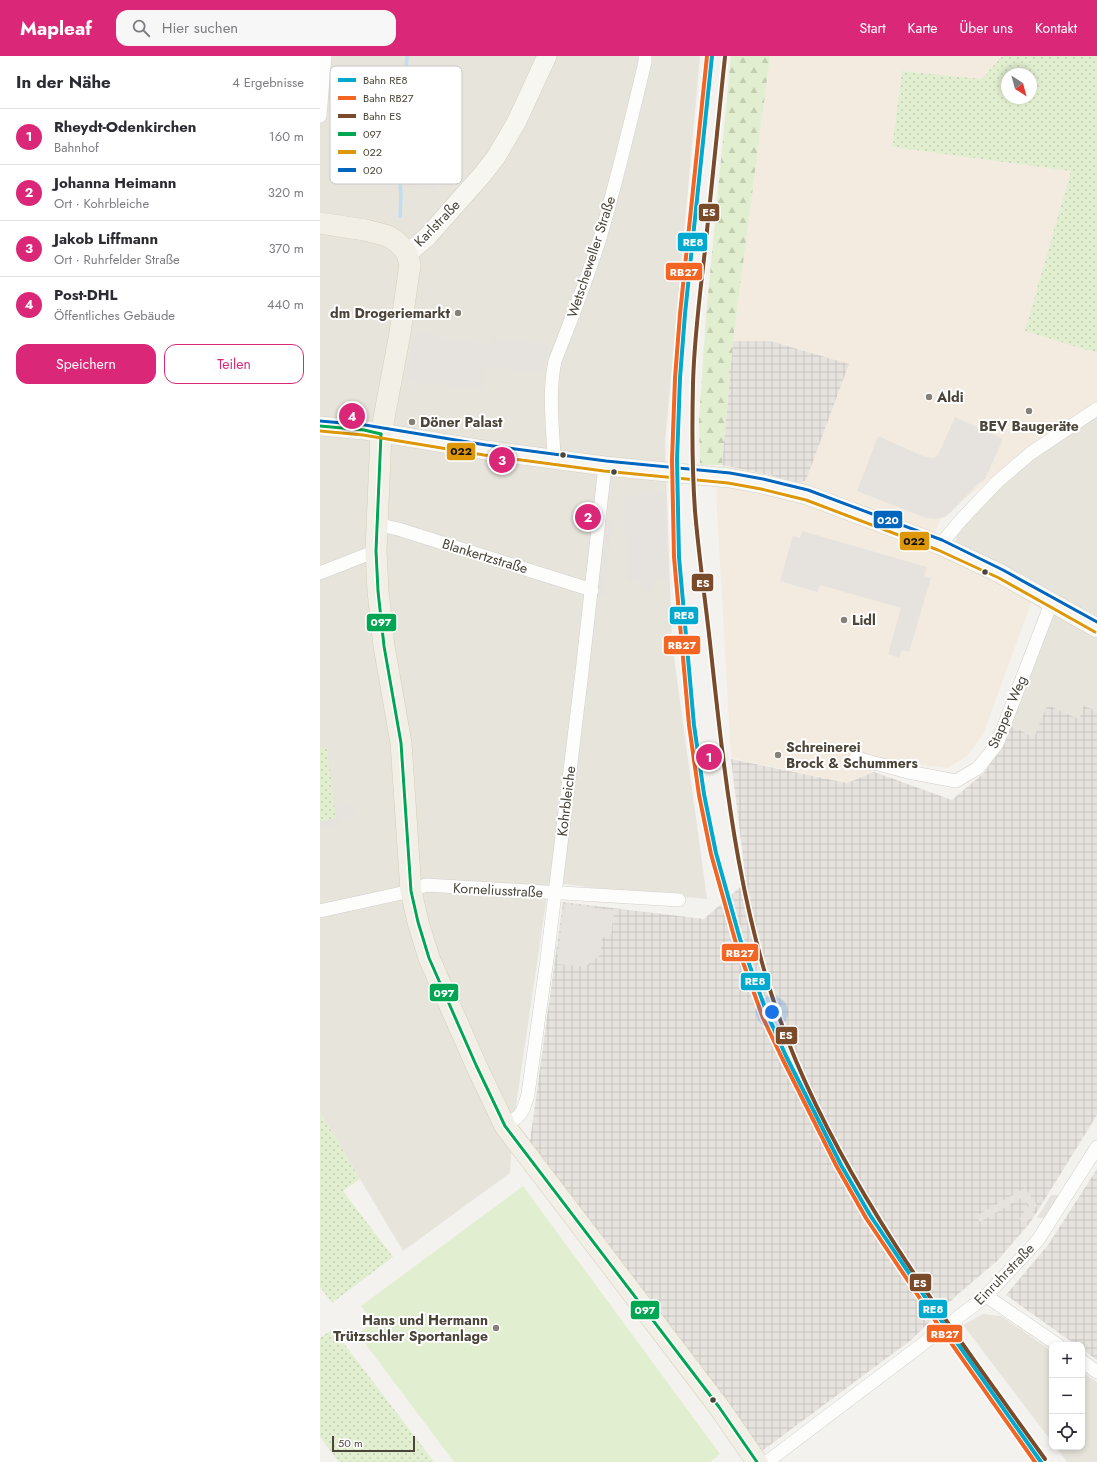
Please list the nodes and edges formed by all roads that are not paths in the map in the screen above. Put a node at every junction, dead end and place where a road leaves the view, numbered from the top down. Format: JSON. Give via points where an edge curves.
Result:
{"nodes":[{"id":1,"x":325,"y":56,"type":"edge"},
{"id":2,"x":546,"y":56,"type":"edge"},
{"id":3,"x":645,"y":56,"type":"edge"},
{"id":4,"x":320,"y":116,"type":"edge"},
{"id":5,"x":320,"y":222,"type":"edge"},
{"id":6,"x":407,"y":254,"type":"junction"},
{"id":7,"x":1097,"y":409,"type":"edge"},
{"id":8,"x":320,"y":426,"type":"edge"},
{"id":9,"x":381,"y":434,"type":"junction"},
{"id":10,"x":554,"y":459,"type":"junction"},
{"id":11,"x":604,"y":466,"type":"junction"},
{"id":12,"x":376,"y":524,"type":"junction"},
{"id":13,"x":940,"y":545,"type":"junction"},
{"id":14,"x":376,"y":551,"type":"junction"},
{"id":15,"x":320,"y":573,"type":"edge"},
{"id":16,"x":592,"y":590,"type":"junction"},
{"id":17,"x":1052,"y":601,"type":"junction"},
{"id":18,"x":1097,"y":628,"type":"edge"},
{"id":19,"x":856,"y":758,"type":"dead end"},
{"id":20,"x":411,"y":891,"type":"junction"},
{"id":21,"x":555,"y":893,"type":"junction"},
{"id":22,"x":679,"y":900,"type":"dead end"},
{"id":23,"x":320,"y":911,"type":"edge"},
{"id":24,"x":506,"y":1126,"type":"junction"},
{"id":25,"x":1097,"y":1147,"type":"edge"},
{"id":26,"x":986,"y":1296,"type":"junction"},
{"id":27,"x":1054,"y":1342,"type":"edge"},
{"id":28,"x":1085,"y":1363,"type":"edge"},
{"id":29,"x":1097,"y":1372,"type":"edge"},
{"id":30,"x":757,"y":1462,"type":"edge"},
{"id":31,"x":767,"y":1462,"type":"edge"}],
"edges":[{"from":1,"to":4,"type":"street"},
{"from":2,"to":6,"type":"main road","name":"Karlstraße","via":[[516,123],[496,157],[427,237]]},
{"from":3,"to":10,"type":"street","name":"Wetscheweller Straße","via":[[600,238],[552,374]]},
{"from":5,"to":6,"type":"main road","via":[[382,234],[400,244]]},
{"from":6,"to":9,"type":"main road","name":"Karlstraße","via":[[410,271]]},
{"from":7,"to":13,"type":"street","via":[[1031,453],[997,482]]},
{"from":8,"to":9,"type":"main road"},
{"from":9,"to":10,"type":"main road"},
{"from":9,"to":12,"type":"main road","name":"Karlstraße"},
{"from":10,"to":11,"type":"main road"},
{"from":11,"to":13,"type":"main road","via":[[729,478],[762,484],[818,499]]},
{"from":11,"to":16,"type":"street","name":"Kohrbleiche"},
{"from":12,"to":14,"type":"main road","name":"Karlstraße"},
{"from":12,"to":16,"type":"street","name":"Blankertzstraße"},
{"from":13,"to":17,"type":"main road"},
{"from":14,"to":15,"type":"street"},
{"from":14,"to":20,"type":"main road","name":"Karlstraße","via":[[384,646],[402,743]]},
{"from":16,"to":21,"type":"street","name":"Kohrbleiche"},
{"from":17,"to":18,"type":"main road"},
{"from":17,"to":19,"type":"street","name":"Stapper Weg","via":[[997,744],[978,768],[956,781]]},
{"from":20,"to":21,"type":"street","name":"Korneliusstraße","via":[[426,885]]},
{"from":20,"to":23,"type":"street","name":"Korneliusstraße"},
{"from":20,"to":24,"type":"main road","name":"Karlstraße","via":[[429,958]]},
{"from":21,"to":22,"type":"street","name":"Korneliusstraße"},
{"from":21,"to":24,"type":"street","name":"Kohrbleiche","via":[[528,1094],[524,1110]]},
{"from":24,"to":30,"type":"main road","name":"Karlstraße"},
{"from":25,"to":26,"type":"street","name":"Einruhrstraße","via":[[1038,1240]]},
{"from":26,"to":27,"type":"street"},
{"from":26,"to":31,"type":"street","name":"Einruhrstraße"},
{"from":28,"to":29,"type":"street"}]}
